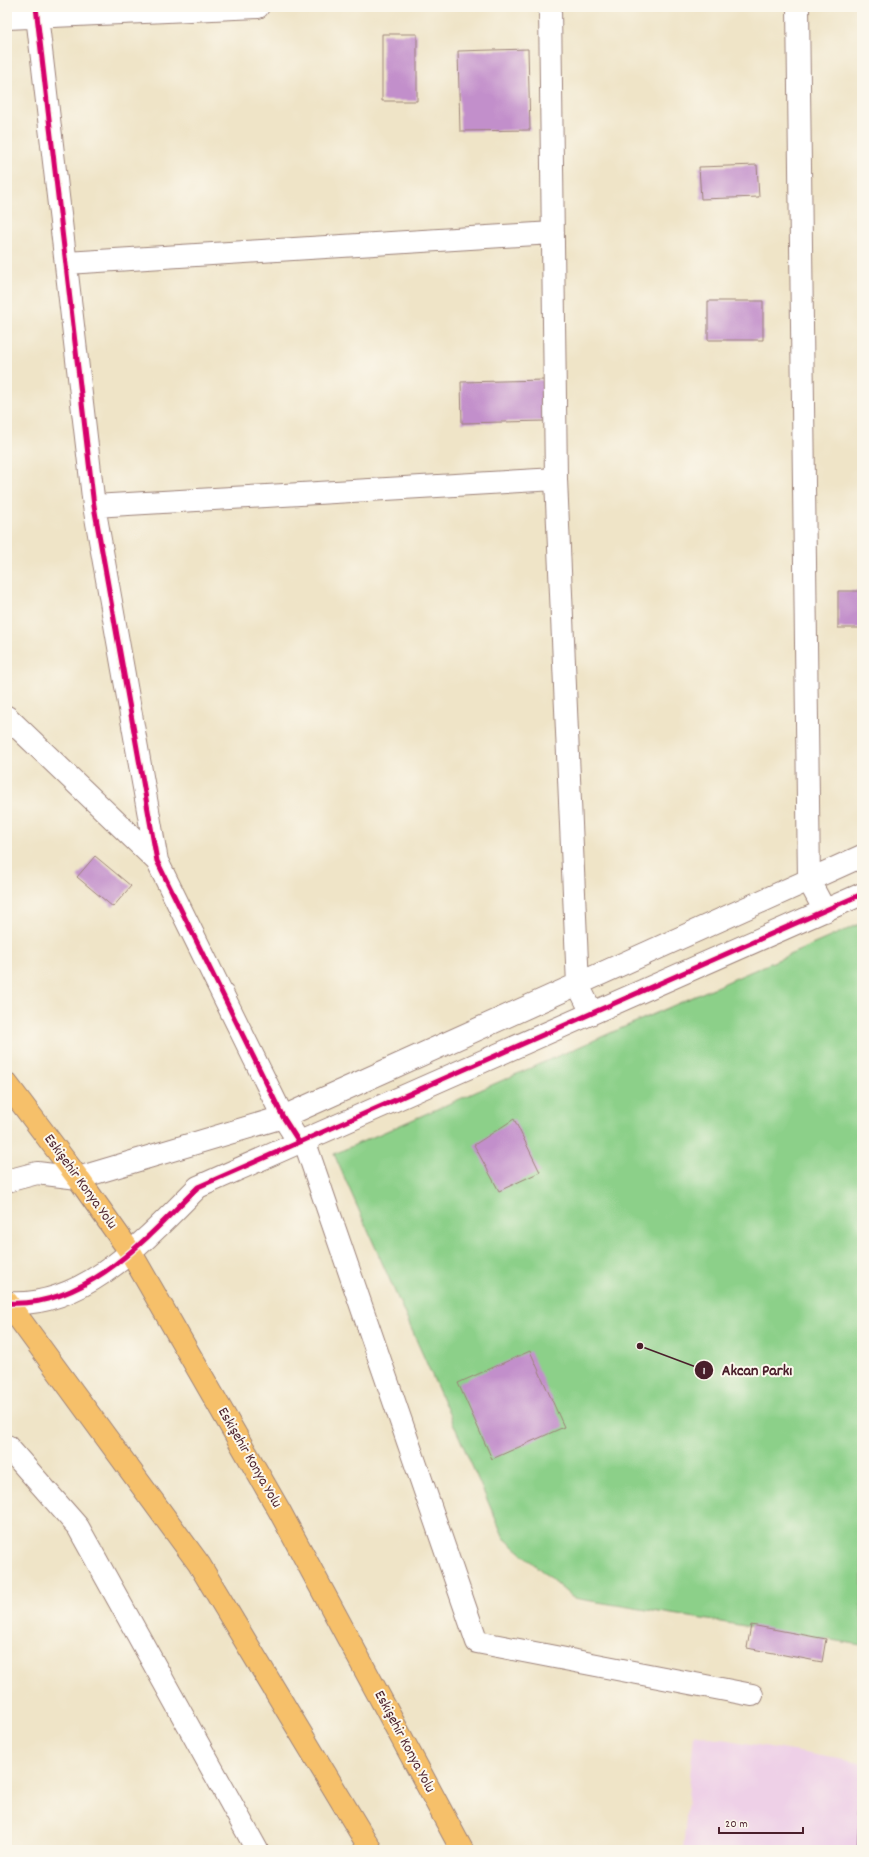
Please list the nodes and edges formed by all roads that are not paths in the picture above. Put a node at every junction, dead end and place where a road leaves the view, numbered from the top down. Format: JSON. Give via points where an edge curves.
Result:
{"nodes":[{"id":1,"x":258,"y":7,"type":"edge"},
{"id":2,"x":550,"y":7,"type":"edge"},
{"id":3,"x":798,"y":7,"type":"edge"},
{"id":4,"x":36,"y":12,"type":"edge"},
{"id":5,"x":7,"y":18,"type":"edge"},
{"id":6,"x":553,"y":233,"type":"junction"},
{"id":7,"x":66,"y":263,"type":"junction"},
{"id":8,"x":556,"y":479,"type":"junction"},
{"id":9,"x":94,"y":506,"type":"junction"},
{"id":10,"x":7,"y":717,"type":"edge"},
{"id":11,"x":862,"y":856,"type":"edge"},
{"id":12,"x":157,"y":861,"type":"junction"},
{"id":13,"x":809,"y":881,"type":"junction"},
{"id":14,"x":862,"y":894,"type":"edge"},
{"id":15,"x":825,"y":911,"type":"junction"},
{"id":16,"x":578,"y":985,"type":"junction"},
{"id":17,"x":592,"y":1013,"type":"junction"},
{"id":18,"x":7,"y":1084,"type":"edge"},
{"id":19,"x":283,"y":1117,"type":"junction"},
{"id":20,"x":302,"y":1141,"type":"junction"},
{"id":21,"x":78,"y":1178,"type":"junction"},
{"id":22,"x":7,"y":1181,"type":"edge"},
{"id":23,"x":131,"y":1253,"type":"junction"},
{"id":24,"x":7,"y":1303,"type":"edge"},
{"id":25,"x":7,"y":1446,"type":"edge"},
{"id":26,"x":752,"y":1695,"type":"dead end"},
{"id":27,"x":257,"y":1850,"type":"edge"},
{"id":28,"x":371,"y":1850,"type":"edge"},
{"id":29,"x":462,"y":1850,"type":"edge"}],
"edges":[{"from":1,"to":4,"type":"street"},
{"from":2,"to":6,"type":"street"},
{"from":3,"to":13,"type":"street"},
{"from":4,"to":5,"type":"street"},
{"from":4,"to":7,"type":"street"},
{"from":6,"to":7,"type":"street"},
{"from":6,"to":8,"type":"street"},
{"from":7,"to":9,"type":"street"},
{"from":8,"to":9,"type":"street"},
{"from":8,"to":16,"type":"street"},
{"from":9,"to":12,"type":"street"},
{"from":10,"to":12,"type":"street"},
{"from":11,"to":13,"type":"street"},
{"from":12,"to":19,"type":"street"},
{"from":13,"to":15,"type":"street"},
{"from":13,"to":16,"type":"street"},
{"from":14,"to":15,"type":"street"},
{"from":15,"to":17,"type":"street"},
{"from":16,"to":17,"type":"street"},
{"from":16,"to":19,"type":"street"},
{"from":17,"to":20,"type":"street"},
{"from":18,"to":21,"type":"highway","name":"Eskişehir Konya Yolu"},
{"from":19,"to":20,"type":"street"},
{"from":19,"to":21,"type":"street"},
{"from":20,"to":23,"type":"street","via":[[198,1187]]},
{"from":20,"to":26,"type":"street","via":[[477,1642]]},
{"from":21,"to":22,"type":"street","via":[[37,1173]]},
{"from":21,"to":23,"type":"highway","name":"Eskişehir Konya Yolu"},
{"from":23,"to":24,"type":"street","via":[[92,1280],[50,1300]]},
{"from":23,"to":29,"type":"highway","name":"Eskişehir Konya Yolu","via":[[279,1510]]},
{"from":24,"to":28,"type":"highway","via":[[199,1564]]},
{"from":25,"to":27,"type":"street","via":[[78,1527]]}]}
